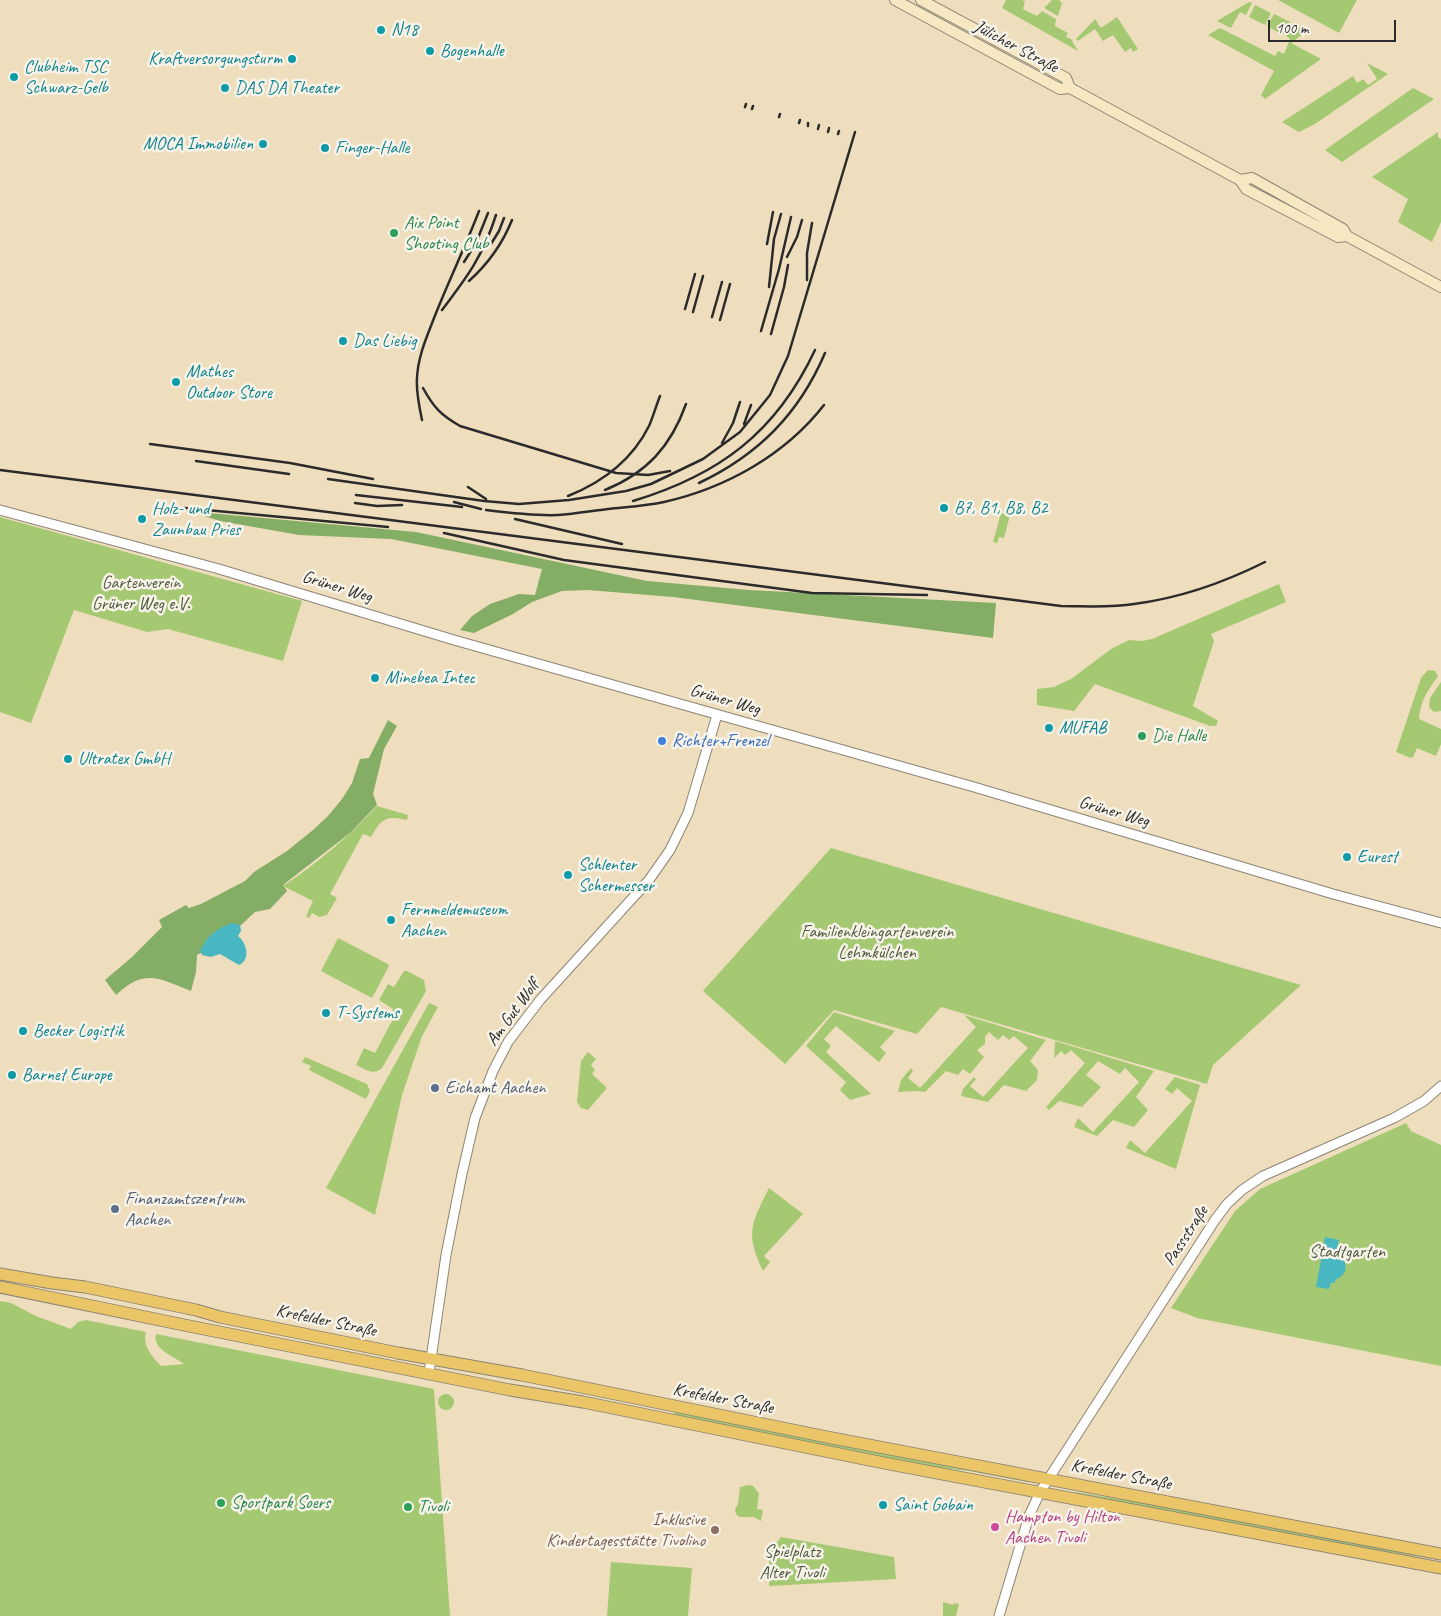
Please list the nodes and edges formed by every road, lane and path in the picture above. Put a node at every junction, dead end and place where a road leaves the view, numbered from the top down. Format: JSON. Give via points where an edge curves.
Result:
{"nodes":[{"id":1,"x":921,"y":0,"type":"edge"},
{"id":2,"x":898,"y":1,"type":"edge"},
{"id":3,"x":985,"y":34,"type":"junction"},
{"id":4,"x":979,"y":45,"type":"junction"},
{"id":5,"x":1070,"y":88,"type":"junction"},
{"id":6,"x":1440,"y":285,"type":"edge"},
{"id":7,"x":0,"y":510,"type":"edge"},
{"id":8,"x":717,"y":715,"type":"junction"},
{"id":9,"x":1441,"y":923,"type":"edge"},
{"id":10,"x":1441,"y":1086,"type":"edge"},
{"id":11,"x":0,"y":1274,"type":"edge"},
{"id":12,"x":0,"y":1287,"type":"edge"},
{"id":13,"x":431,"y":1359,"type":"junction"},
{"id":14,"x":429,"y":1373,"type":"junction"},
{"id":15,"x":1048,"y":1479,"type":"junction"},
{"id":16,"x":1040,"y":1492,"type":"junction"},
{"id":17,"x":1441,"y":1554,"type":"edge"},
{"id":18,"x":1441,"y":1568,"type":"edge"},
{"id":19,"x":999,"y":1616,"type":"edge"}],
"edges":[{"from":1,"to":3,"type":"main road","name":"Jülicher Straße"},
{"from":2,"to":4,"type":"main road","name":"Jülicher Straße"},
{"from":3,"to":4,"type":"main road"},
{"from":3,"to":5,"type":"main road","name":"Jülicher Straße","via":[[1066,78]]},
{"from":4,"to":5,"type":"main road","name":"Jülicher Straße","via":[[1060,89]]},
{"from":5,"to":6,"type":"main road","name":"Jülicher Straße","via":[[1240,180],[1252,178],[1344,229],[1347,236]]},
{"from":7,"to":8,"type":"street","name":"Grüner Weg","via":[[220,569]]},
{"from":8,"to":9,"type":"street","name":"Grüner Weg"},
{"from":8,"to":13,"type":"street","name":"Am Gut Wolf","via":[[688,813],[670,850],[648,880],[540,1000],[508,1042],[492,1071],[474,1118],[462,1174]]},
{"from":10,"to":15,"type":"street","name":"Passstraße","via":[[1424,1101],[1394,1118],[1263,1176],[1227,1204]]},
{"from":11,"to":13,"type":"main road","name":"Krefelder Straße","via":[[84,1286]]},
{"from":12,"to":14,"type":"main road","name":"Krefelder Straße"},
{"from":13,"to":14,"type":"street","name":"Am Gut Wolf"},
{"from":13,"to":15,"type":"main road","name":"Krefelder Straße"},
{"from":14,"to":16,"type":"main road","name":"Krefelder Straße"},
{"from":15,"to":16,"type":"street","name":"Passstraße"},
{"from":15,"to":17,"type":"main road","name":"Krefelder Straße"},
{"from":16,"to":18,"type":"main road","name":"Krefelder Straße"},
{"from":16,"to":19,"type":"street","name":"Passstraße","via":[[1029,1516]]}]}
